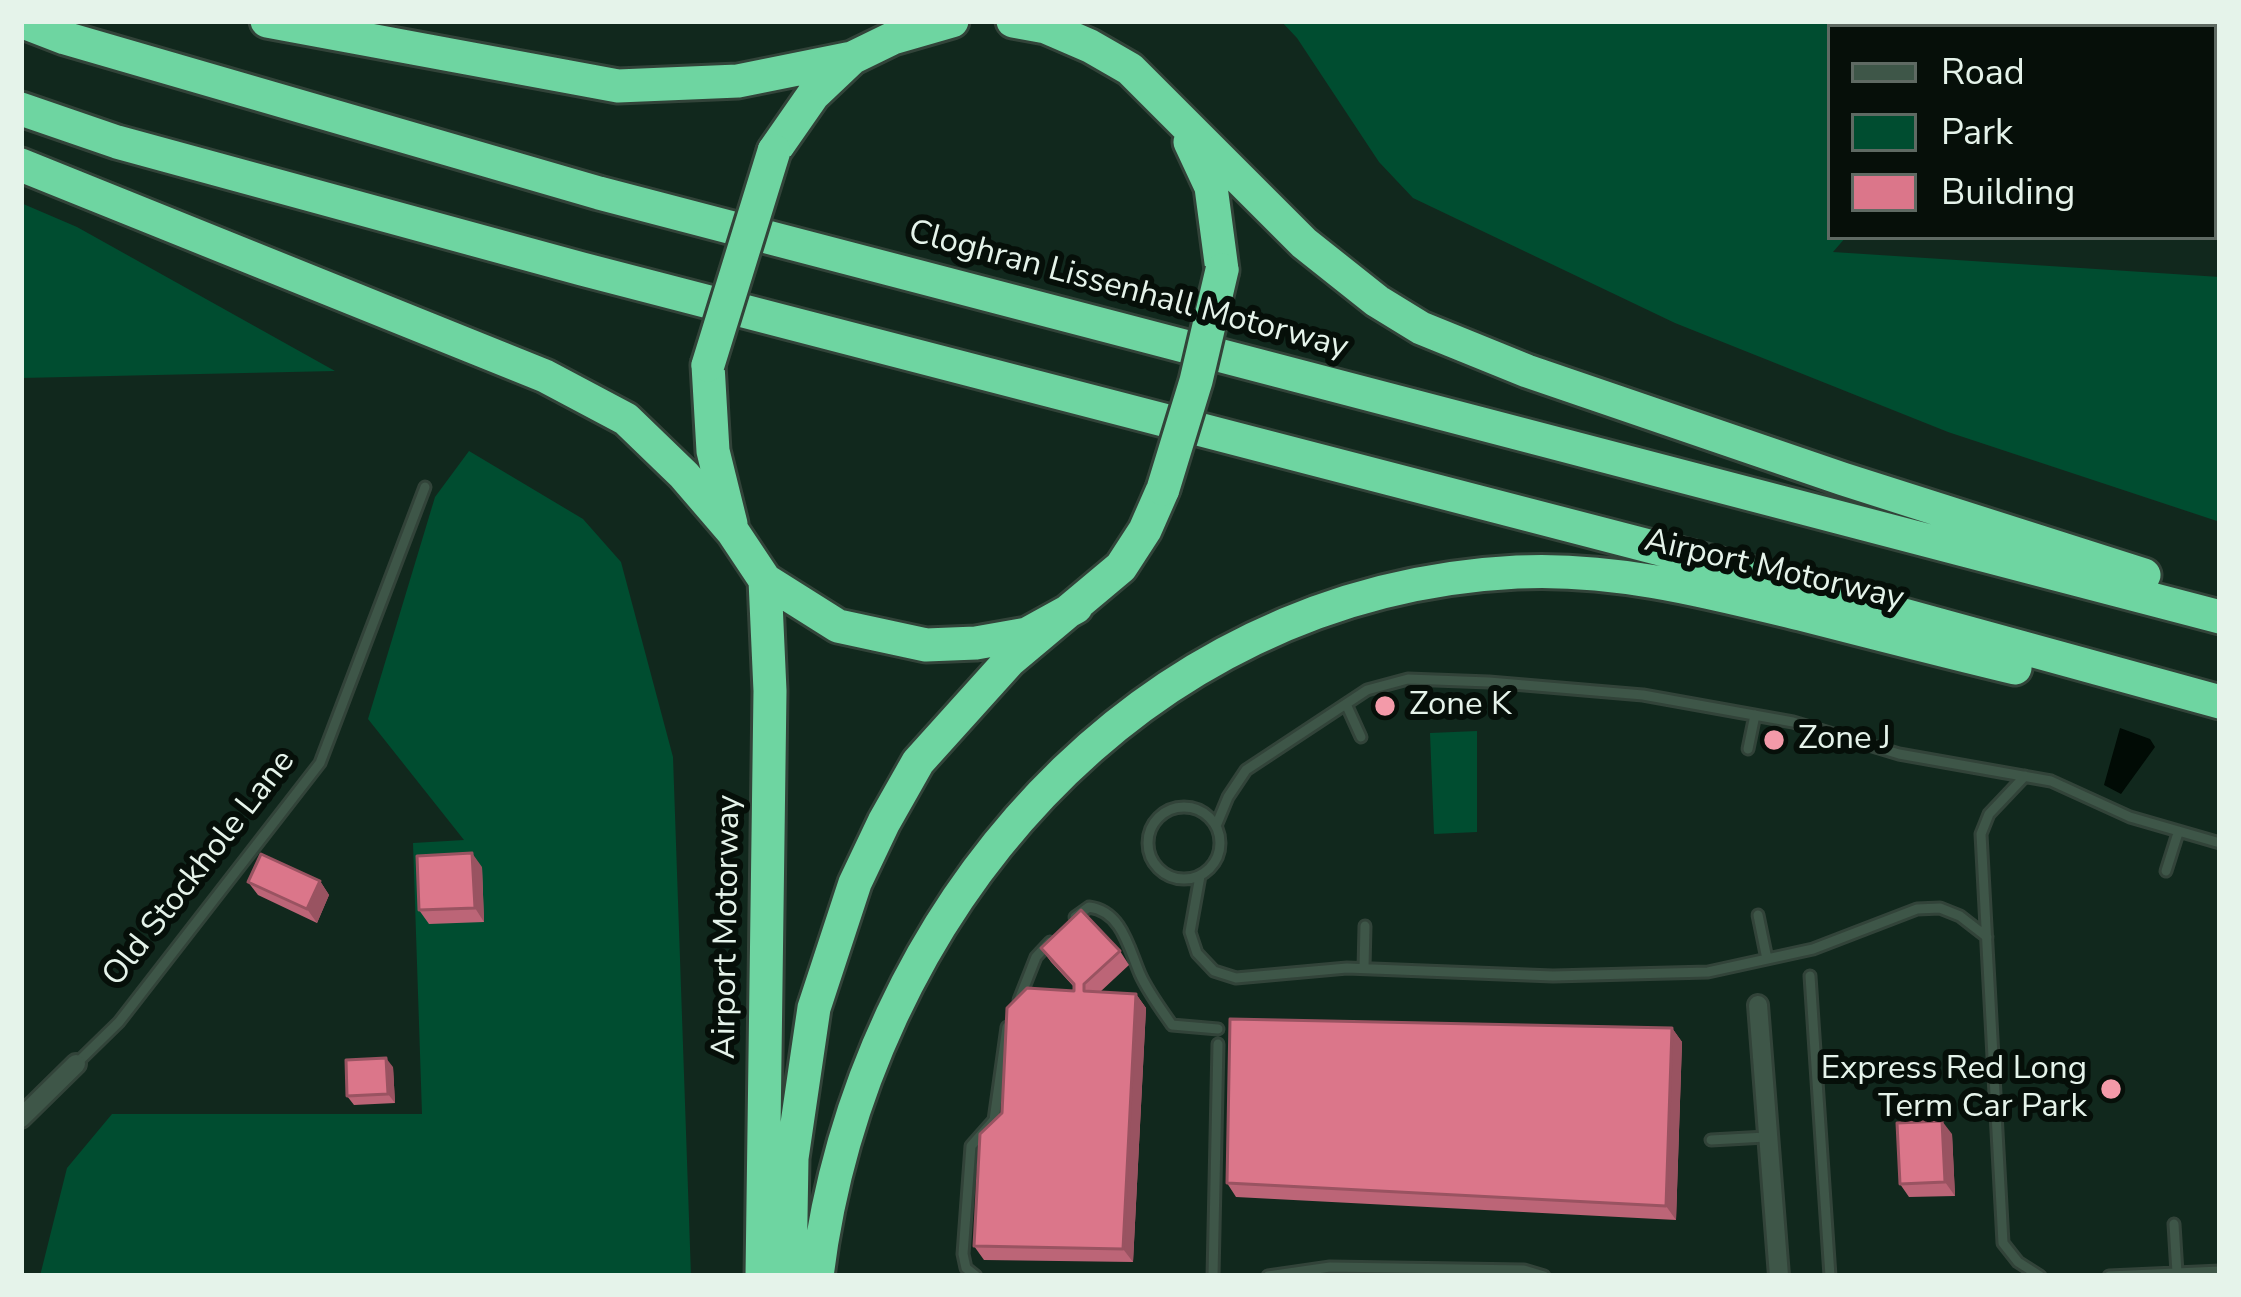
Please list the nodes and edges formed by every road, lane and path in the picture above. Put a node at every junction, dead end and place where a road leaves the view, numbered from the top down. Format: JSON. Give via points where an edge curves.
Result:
{"nodes":[{"id":1,"x":21,"y":21,"type":"edge"},
{"id":2,"x":267,"y":21,"type":"edge"},
{"id":3,"x":952,"y":21,"type":"edge"},
{"id":4,"x":1013,"y":21,"type":"edge"},
{"id":5,"x":852,"y":58,"type":"junction"},
{"id":6,"x":21,"y":109,"type":"edge"},
{"id":7,"x":1179,"y":119,"type":"junction"},
{"id":8,"x":21,"y":165,"type":"edge"},
{"id":9,"x":425,"y":487,"type":"dead end"},
{"id":10,"x":733,"y":532,"type":"junction"},
{"id":11,"x":765,"y":580,"type":"junction"},
{"id":12,"x":2220,"y":600,"type":"edge"},
{"id":13,"x":1076,"y":607,"type":"junction"},
{"id":14,"x":2220,"y":616,"type":"edge"},
{"id":15,"x":2220,"y":702,"type":"edge"},
{"id":16,"x":1346,"y":704,"type":"junction"},
{"id":17,"x":1754,"y":715,"type":"junction"},
{"id":18,"x":2220,"y":721,"type":"edge"},
{"id":19,"x":1361,"y":737,"type":"dead end"},
{"id":20,"x":1748,"y":749,"type":"dead end"},
{"id":21,"x":2025,"y":776,"type":"junction"},
{"id":22,"x":1216,"y":826,"type":"junction"},
{"id":23,"x":2178,"y":833,"type":"junction"},
{"id":24,"x":2220,"y":843,"type":"edge"},
{"id":25,"x":2166,"y":871,"type":"dead end"},
{"id":26,"x":1200,"y":875,"type":"junction"},
{"id":27,"x":1758,"y":915,"type":"dead end"},
{"id":28,"x":1365,"y":926,"type":"dead end"},
{"id":29,"x":1988,"y":937,"type":"junction"},
{"id":30,"x":1767,"y":959,"type":"junction"},
{"id":31,"x":1364,"y":968,"type":"junction"},
{"id":32,"x":1810,"y":976,"type":"dead end"},
{"id":33,"x":1758,"y":1005,"type":"dead end"},
{"id":34,"x":1218,"y":1029,"type":"dead end"},
{"id":35,"x":1218,"y":1044,"type":"dead end"},
{"id":36,"x":76,"y":1064,"type":"joint"},
{"id":37,"x":21,"y":1118,"type":"edge"},
{"id":38,"x":1768,"y":1137,"type":"junction"},
{"id":39,"x":1712,"y":1140,"type":"dead end"},
{"id":40,"x":2174,"y":1224,"type":"dead end"},
{"id":41,"x":2220,"y":1271,"type":"edge"},
{"id":42,"x":2177,"y":1273,"type":"junction"},
{"id":43,"x":762,"y":1276,"type":"edge"},
{"id":44,"x":790,"y":1276,"type":"edge"},
{"id":45,"x":817,"y":1276,"type":"edge"},
{"id":46,"x":976,"y":1276,"type":"edge"},
{"id":47,"x":1213,"y":1276,"type":"edge"},
{"id":48,"x":1268,"y":1276,"type":"edge"},
{"id":49,"x":1544,"y":1276,"type":"edge"},
{"id":50,"x":1779,"y":1276,"type":"edge"},
{"id":51,"x":1830,"y":1276,"type":"edge"},
{"id":52,"x":2040,"y":1276,"type":"edge"},
{"id":53,"x":2109,"y":1276,"type":"edge"}],
"edges":[{"from":1,"to":14,"type":"highway","name":"Cloghran Lissenhall Motorway","via":[[598,193]]},
{"from":2,"to":5,"type":"highway","via":[[618,86],[739,81]]},
{"from":3,"to":5,"type":"highway"},
{"from":4,"to":7,"type":"highway","via":[[1046,27],[1130,69]]},
{"from":5,"to":10,"type":"highway","bridge":true,"via":[[813,95],[774,151],[708,365],[713,452]]},
{"from":6,"to":15,"type":"highway","via":[[582,269]]},
{"from":7,"to":12,"type":"highway","via":[[1304,243],[1377,301],[1438,335],[1844,479]]},
{"from":7,"to":13,"type":"highway","bridge":true,"via":[[1211,187],[1222,269],[1163,489],[1121,567]]},
{"from":8,"to":10,"type":"highway","via":[[545,376],[626,419]]},
{"from":9,"to":36,"type":"lane","name":"Old Stockhole Lane","via":[[320,764],[119,1022]]},
{"from":10,"to":11,"type":"highway"},
{"from":11,"to":13,"type":"highway","via":[[838,626],[926,645],[1027,634]]},
{"from":11,"to":43,"type":"highway","name":"Airport Motorway"},
{"from":13,"to":44,"type":"highway","via":[[1010,660],[918,762],[855,883],[814,1008],[792,1158]]},
{"from":16,"to":17,"type":"lane","via":[[1408,679],[1643,695]]},
{"from":16,"to":19,"type":"lane"},
{"from":16,"to":22,"type":"lane","via":[[1246,770]]},
{"from":17,"to":20,"type":"lane"},
{"from":17,"to":21,"type":"lane","via":[[1899,754]]},
{"from":18,"to":45,"type":"highway","name":"Airport Motorway","via":[[1623,576],[1519,572],[1438,581],[1293,618],[1160,690],[1105,733],[1054,778],[979,867],[886,1026],[831,1183]]},
{"from":21,"to":23,"type":"lane"},
{"from":21,"to":29,"type":"lane","via":[[1989,814],[1982,834]]},
{"from":22,"to":26,"type":"lane","via":[[1220,848]]},
{"from":22,"to":26,"type":"lane","via":[[1198,810],[1175,808],[1150,832],[1157,866],[1176,878]]},
{"from":23,"to":24,"type":"lane"},
{"from":23,"to":25,"type":"lane"},
{"from":26,"to":31,"type":"lane","via":[[1190,932],[1214,971],[1236,978]]},
{"from":27,"to":30,"type":"lane"},
{"from":28,"to":31,"type":"lane"},
{"from":29,"to":30,"type":"lane","via":[[1940,908],[1917,909]]},
{"from":29,"to":52,"type":"lane","via":[[2003,1243]]},
{"from":30,"to":31,"type":"lane","via":[[1708,972],[1553,976]]},
{"from":32,"to":51,"type":"lane"},
{"from":33,"to":38,"type":"street"},
{"from":34,"to":46,"type":"lane","via":[[1172,1025],[1118,924],[1101,908],[1080,912],[1036,957],[1007,1028],[994,1120],[971,1146],[963,1254]]},
{"from":35,"to":47,"type":"lane"},
{"from":36,"to":37,"type":"street","name":"Old Stockhole Lane"},
{"from":38,"to":39,"type":"lane"},
{"from":38,"to":50,"type":"street"},
{"from":40,"to":42,"type":"lane"},
{"from":41,"to":42,"type":"lane"},
{"from":42,"to":53,"type":"lane"},
{"from":48,"to":49,"type":"lane","via":[[1330,1267]]}]}
